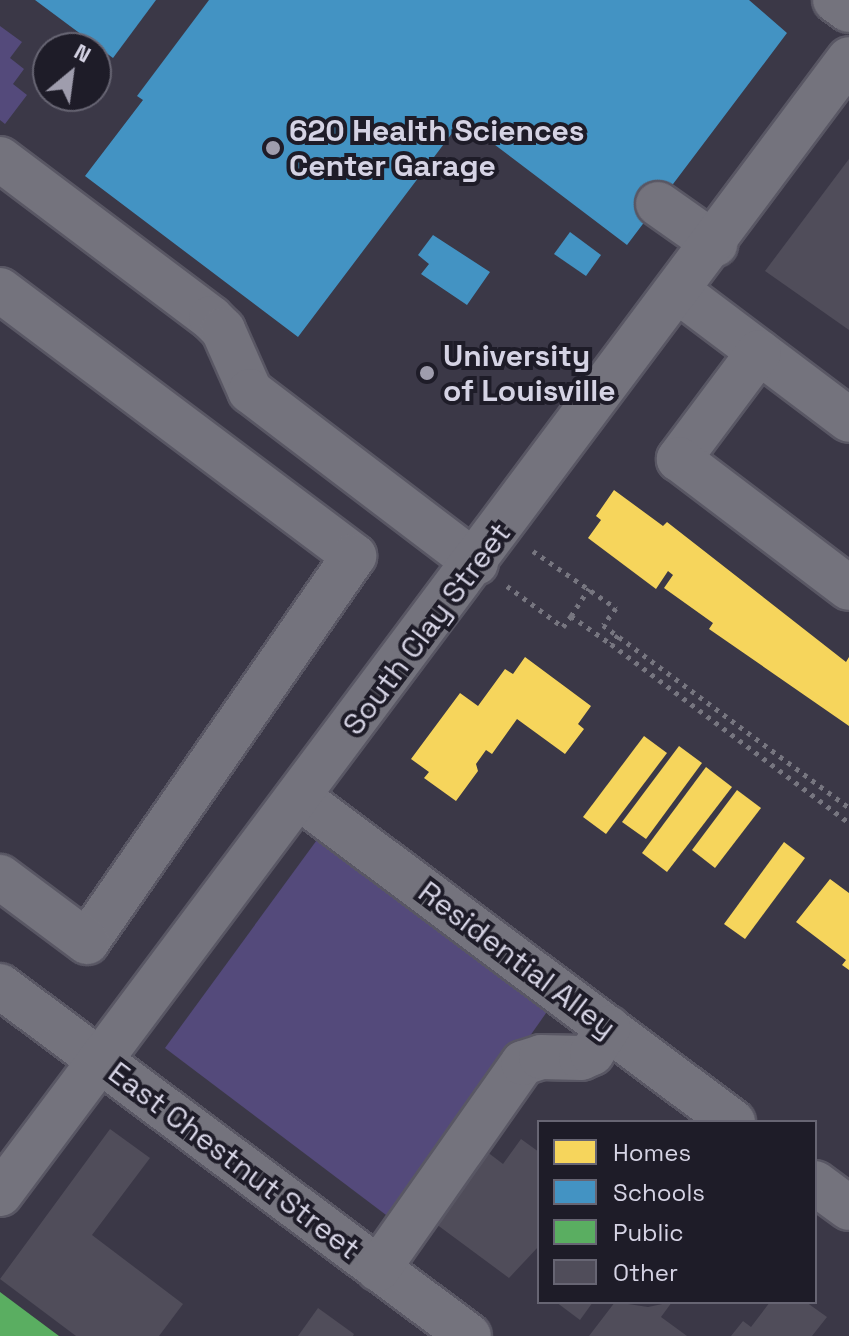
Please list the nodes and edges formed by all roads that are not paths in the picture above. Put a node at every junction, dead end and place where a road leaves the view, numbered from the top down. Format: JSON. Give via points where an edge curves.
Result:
{"nodes":[{"id":1,"x":835,"y":0,"type":"edge"},
{"id":2,"x":849,"y":10,"type":"edge"},
{"id":3,"x":849,"y":59,"type":"edge"},
{"id":4,"x":0,"y":159,"type":"edge"},
{"id":5,"x":658,"y":204,"type":"dead end"},
{"id":6,"x":715,"y":244,"type":"junction"},
{"id":7,"x":0,"y":290,"type":"edge"},
{"id":8,"x":678,"y":291,"type":"junction"},
{"id":9,"x":759,"y":352,"type":"junction"},
{"id":10,"x":849,"y":420,"type":"edge"},
{"id":11,"x":492,"y":575,"type":"junction"},
{"id":12,"x":849,"y":588,"type":"edge"},
{"id":13,"x":300,"y":798,"type":"junction"},
{"id":14,"x":0,"y":877,"type":"edge"},
{"id":15,"x":0,"y":986,"type":"edge"},
{"id":16,"x":608,"y":1028,"type":"junction"},
{"id":17,"x":97,"y":1059,"type":"junction"},
{"id":18,"x":730,"y":1120,"type":"edge"},
{"id":19,"x":817,"y":1184,"type":"edge"},
{"id":20,"x":0,"y":1194,"type":"edge"},
{"id":21,"x":849,"y":1208,"type":"edge"},
{"id":22,"x":378,"y":1269,"type":"junction"},
{"id":23,"x":463,"y":1334,"type":"edge"}],
"edges":[{"from":1,"to":2,"type":"street"},
{"from":3,"to":6,"type":"street","name":"South Clay Street"},
{"from":4,"to":11,"type":"street","via":[[211,318],[223,330],[250,391]]},
{"from":5,"to":6,"type":"street"},
{"from":6,"to":8,"type":"street","name":"South Clay Street"},
{"from":7,"to":14,"type":"street","via":[[354,556],[87,942]]},
{"from":8,"to":9,"type":"street"},
{"from":8,"to":11,"type":"street","name":"South Clay Street"},
{"from":9,"to":10,"type":"street"},
{"from":9,"to":12,"type":"street","via":[[679,459]]},
{"from":11,"to":13,"type":"street","name":"South Clay Street"},
{"from":13,"to":16,"type":"street","name":"Residential Alley"},
{"from":13,"to":17,"type":"street","name":"South Clay Street"},
{"from":15,"to":17,"type":"street","name":"East Chestnut Street"},
{"from":16,"to":18,"type":"street","name":"Residential Alley"},
{"from":16,"to":22,"type":"street","via":[[592,1053],[581,1058],[541,1057],[523,1063]]},
{"from":17,"to":20,"type":"street","name":"South Clay Street"},
{"from":17,"to":22,"type":"street","name":"East Chestnut Street"},
{"from":19,"to":21,"type":"street"},
{"from":22,"to":23,"type":"street","name":"East Chestnut Street"}]}
